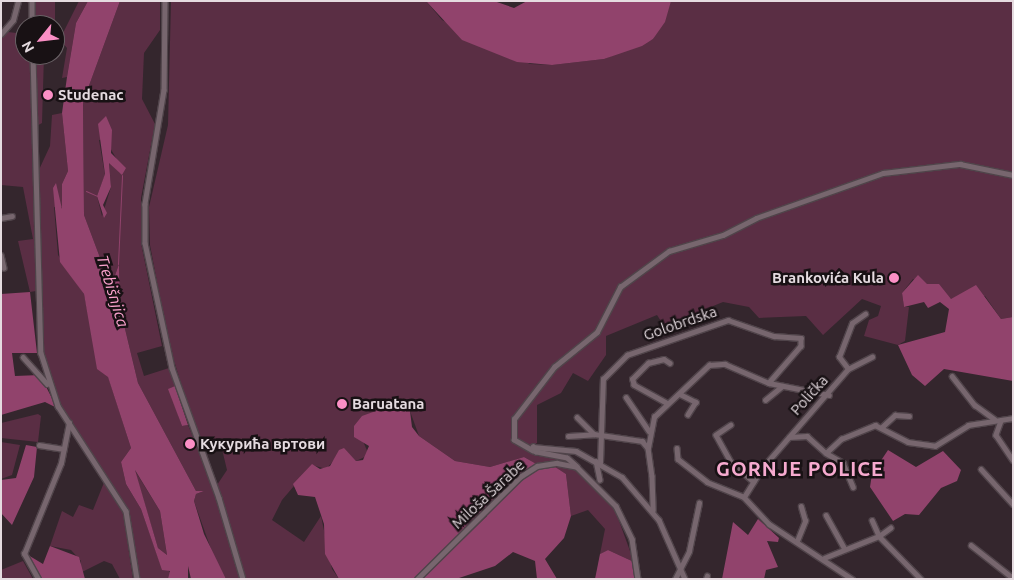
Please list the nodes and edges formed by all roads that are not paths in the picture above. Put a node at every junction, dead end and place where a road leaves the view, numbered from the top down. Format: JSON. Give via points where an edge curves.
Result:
{"nodes":[{"id":1,"x":18,"y":1,"type":"edge"},
{"id":2,"x":32,"y":1,"type":"edge"},
{"id":3,"x":165,"y":1,"type":"edge"},
{"id":4,"x":32,"y":15,"type":"edge"},
{"id":5,"x":1,"y":34,"type":"edge"},
{"id":6,"x":33,"y":65,"type":"edge"},
{"id":7,"x":1013,"y":175,"type":"edge"},
{"id":8,"x":12,"y":216,"type":"dead end"},
{"id":9,"x":1,"y":218,"type":"edge"},
{"id":10,"x":1,"y":255,"type":"edge"},
{"id":11,"x":4,"y":268,"type":"dead end"},
{"id":12,"x":865,"y":314,"type":"dead end"},
{"id":13,"x":872,"y":356,"type":"dead end"},
{"id":14,"x":23,"y":357,"type":"dead end"},
{"id":15,"x":670,"y":364,"type":"dead end"},
{"id":16,"x":848,"y":369,"type":"junction"},
{"id":17,"x":952,"y":376,"type":"dead end"},
{"id":18,"x":769,"y":383,"type":"junction"},
{"id":19,"x":48,"y":385,"type":"junction"},
{"id":20,"x":782,"y":386,"type":"junction"},
{"id":21,"x":680,"y":394,"type":"junction"},
{"id":22,"x":829,"y":395,"type":"junction"},
{"id":23,"x":626,"y":398,"type":"dead end"},
{"id":24,"x":765,"y":400,"type":"dead end"},
{"id":25,"x":666,"y":403,"type":"junction"},
{"id":26,"x":577,"y":416,"type":"dead end"},
{"id":27,"x":688,"y":416,"type":"dead end"},
{"id":28,"x":909,"y":416,"type":"dead end"},
{"id":29,"x":1013,"y":418,"type":"edge"},
{"id":30,"x":994,"y":419,"type":"junction"},
{"id":31,"x":1001,"y":421,"type":"junction"},
{"id":32,"x":69,"y":424,"type":"junction"},
{"id":33,"x":731,"y":426,"type":"dead end"},
{"id":34,"x":881,"y":428,"type":"junction"},
{"id":35,"x":649,"y":431,"type":"junction"},
{"id":36,"x":594,"y":434,"type":"junction"},
{"id":37,"x":568,"y":436,"type":"dead end"},
{"id":38,"x":601,"y":436,"type":"junction"},
{"id":39,"x":789,"y":438,"type":"junction"},
{"id":40,"x":39,"y":445,"type":"dead end"},
{"id":41,"x":648,"y":448,"type":"junction"},
{"id":42,"x":677,"y":448,"type":"dead end"},
{"id":43,"x":64,"y":449,"type":"junction"},
{"id":44,"x":533,"y":451,"type":"junction"},
{"id":45,"x":826,"y":453,"type":"junction"},
{"id":46,"x":1013,"y":460,"type":"edge"},
{"id":47,"x":598,"y":462,"type":"junction"},
{"id":48,"x":577,"y":467,"type":"junction"},
{"id":49,"x":981,"y":469,"type":"dead end"},
{"id":50,"x":600,"y":480,"type":"dead end"},
{"id":51,"x":754,"y":482,"type":"junction"},
{"id":52,"x":853,"y":487,"type":"dead end"},
{"id":53,"x":744,"y":497,"type":"junction"},
{"id":54,"x":699,"y":503,"type":"dead end"},
{"id":55,"x":1013,"y":504,"type":"edge"},
{"id":56,"x":801,"y":506,"type":"dead end"},
{"id":57,"x":653,"y":510,"type":"junction"},
{"id":58,"x":826,"y":514,"type":"dead end"},
{"id":59,"x":872,"y":520,"type":"dead end"},
{"id":60,"x":890,"y":528,"type":"dead end"},
{"id":61,"x":879,"y":536,"type":"junction"},
{"id":62,"x":797,"y":541,"type":"junction"},
{"id":63,"x":971,"y":545,"type":"dead end"},
{"id":64,"x":844,"y":548,"type":"junction"},
{"id":65,"x":824,"y":558,"type":"junction"},
{"id":66,"x":682,"y":569,"type":"junction"},
{"id":67,"x":1013,"y":578,"type":"edge"},
{"id":68,"x":38,"y":579,"type":"edge"},
{"id":69,"x":137,"y":579,"type":"edge"},
{"id":70,"x":243,"y":579,"type":"edge"},
{"id":71,"x":418,"y":579,"type":"edge"},
{"id":72,"x":638,"y":579,"type":"edge"},
{"id":73,"x":675,"y":579,"type":"edge"},
{"id":74,"x":684,"y":579,"type":"edge"},
{"id":75,"x":852,"y":579,"type":"edge"},
{"id":76,"x":921,"y":579,"type":"edge"}],
"edges":[{"from":1,"to":5,"type":"street","via":[[13,20]]},
{"from":2,"to":4,"type":"street"},
{"from":3,"to":70,"type":"street","via":[[164,90],[145,204],[145,243],[172,368],[219,498]]},
{"from":6,"to":19,"type":"street","via":[[40,339]]},
{"from":7,"to":44,"type":"street","via":[[960,164],[883,173],[756,218],[724,235],[669,251],[620,288],[597,332],[554,367],[514,419],[514,440]]},
{"from":8,"to":9,"type":"street"},
{"from":10,"to":11,"type":"street"},
{"from":12,"to":16,"type":"street","name":"Polička","via":[[852,323],[839,357]]},
{"from":13,"to":16,"type":"street","name":"Polička"},
{"from":14,"to":19,"type":"street"},
{"from":15,"to":25,"type":"street","via":[[664,359],[648,363],[632,379],[638,388]]},
{"from":16,"to":22,"type":"street","name":"Polička"},
{"from":17,"to":30,"type":"street","via":[[975,405]]},
{"from":18,"to":20,"type":"street"},
{"from":18,"to":21,"type":"street","via":[[718,363],[704,368]]},
{"from":18,"to":38,"type":"street","name":"Golobrdska","via":[[801,346],[801,338],[774,336],[737,321],[717,321],[615,363],[602,383]]},
{"from":19,"to":32,"type":"street"},
{"from":20,"to":22,"type":"street"},
{"from":20,"to":24,"type":"street"},
{"from":21,"to":25,"type":"street"},
{"from":21,"to":27,"type":"street","via":[[696,402]]},
{"from":22,"to":39,"type":"street","name":"Polička"},
{"from":23,"to":35,"type":"street"},
{"from":25,"to":35,"type":"street"},
{"from":26,"to":36,"type":"street"},
{"from":28,"to":34,"type":"street","via":[[895,414]]},
{"from":29,"to":31,"type":"street"},
{"from":30,"to":31,"type":"street"},
{"from":30,"to":34,"type":"street","via":[[968,425],[935,446],[908,442]]},
{"from":31,"to":46,"type":"street","via":[[996,435]]},
{"from":32,"to":43,"type":"street"},
{"from":32,"to":69,"type":"street","via":[[126,511]]},
{"from":33,"to":51,"type":"street","via":[[716,435],[731,462]]},
{"from":34,"to":45,"type":"street","via":[[863,427]]},
{"from":35,"to":41,"type":"street"},
{"from":36,"to":37,"type":"street"},
{"from":36,"to":38,"type":"street"},
{"from":38,"to":41,"type":"street","via":[[636,439]]},
{"from":38,"to":47,"type":"street","name":"Golobrdska"},
{"from":39,"to":45,"type":"street","via":[[807,436]]},
{"from":39,"to":51,"type":"street","name":"Polička"},
{"from":40,"to":43,"type":"street"},
{"from":41,"to":57,"type":"street"},
{"from":42,"to":53,"type":"street","via":[[678,459],[707,482]]},
{"from":43,"to":68,"type":"street","via":[[24,554]]},
{"from":44,"to":47,"type":"street","via":[[537,446],[570,449]]},
{"from":44,"to":48,"type":"street","via":[[567,458]]},
{"from":45,"to":52,"type":"street","via":[[843,463]]},
{"from":47,"to":50,"type":"street","name":"Golobrdska"},
{"from":47,"to":57,"type":"street","via":[[622,477]]},
{"from":48,"to":71,"type":"street","name":"Miloša Šarabe","via":[[557,462],[530,470]]},
{"from":48,"to":72,"type":"street","via":[[608,494],[626,523]]},
{"from":49,"to":55,"type":"street"},
{"from":51,"to":53,"type":"street","name":"Polička"},
{"from":53,"to":62,"type":"street","via":[[761,518]]},
{"from":54,"to":66,"type":"street"},
{"from":56,"to":62,"type":"street","via":[[805,521]]},
{"from":57,"to":66,"type":"street"},
{"from":58,"to":64,"type":"street"},
{"from":59,"to":61,"type":"street"},
{"from":60,"to":61,"type":"street"},
{"from":61,"to":64,"type":"street"},
{"from":61,"to":76,"type":"street"},
{"from":62,"to":65,"type":"street"},
{"from":63,"to":67,"type":"street"},
{"from":64,"to":65,"type":"street"},
{"from":65,"to":75,"type":"street"},
{"from":66,"to":73,"type":"street"},
{"from":66,"to":74,"type":"street"}]}
